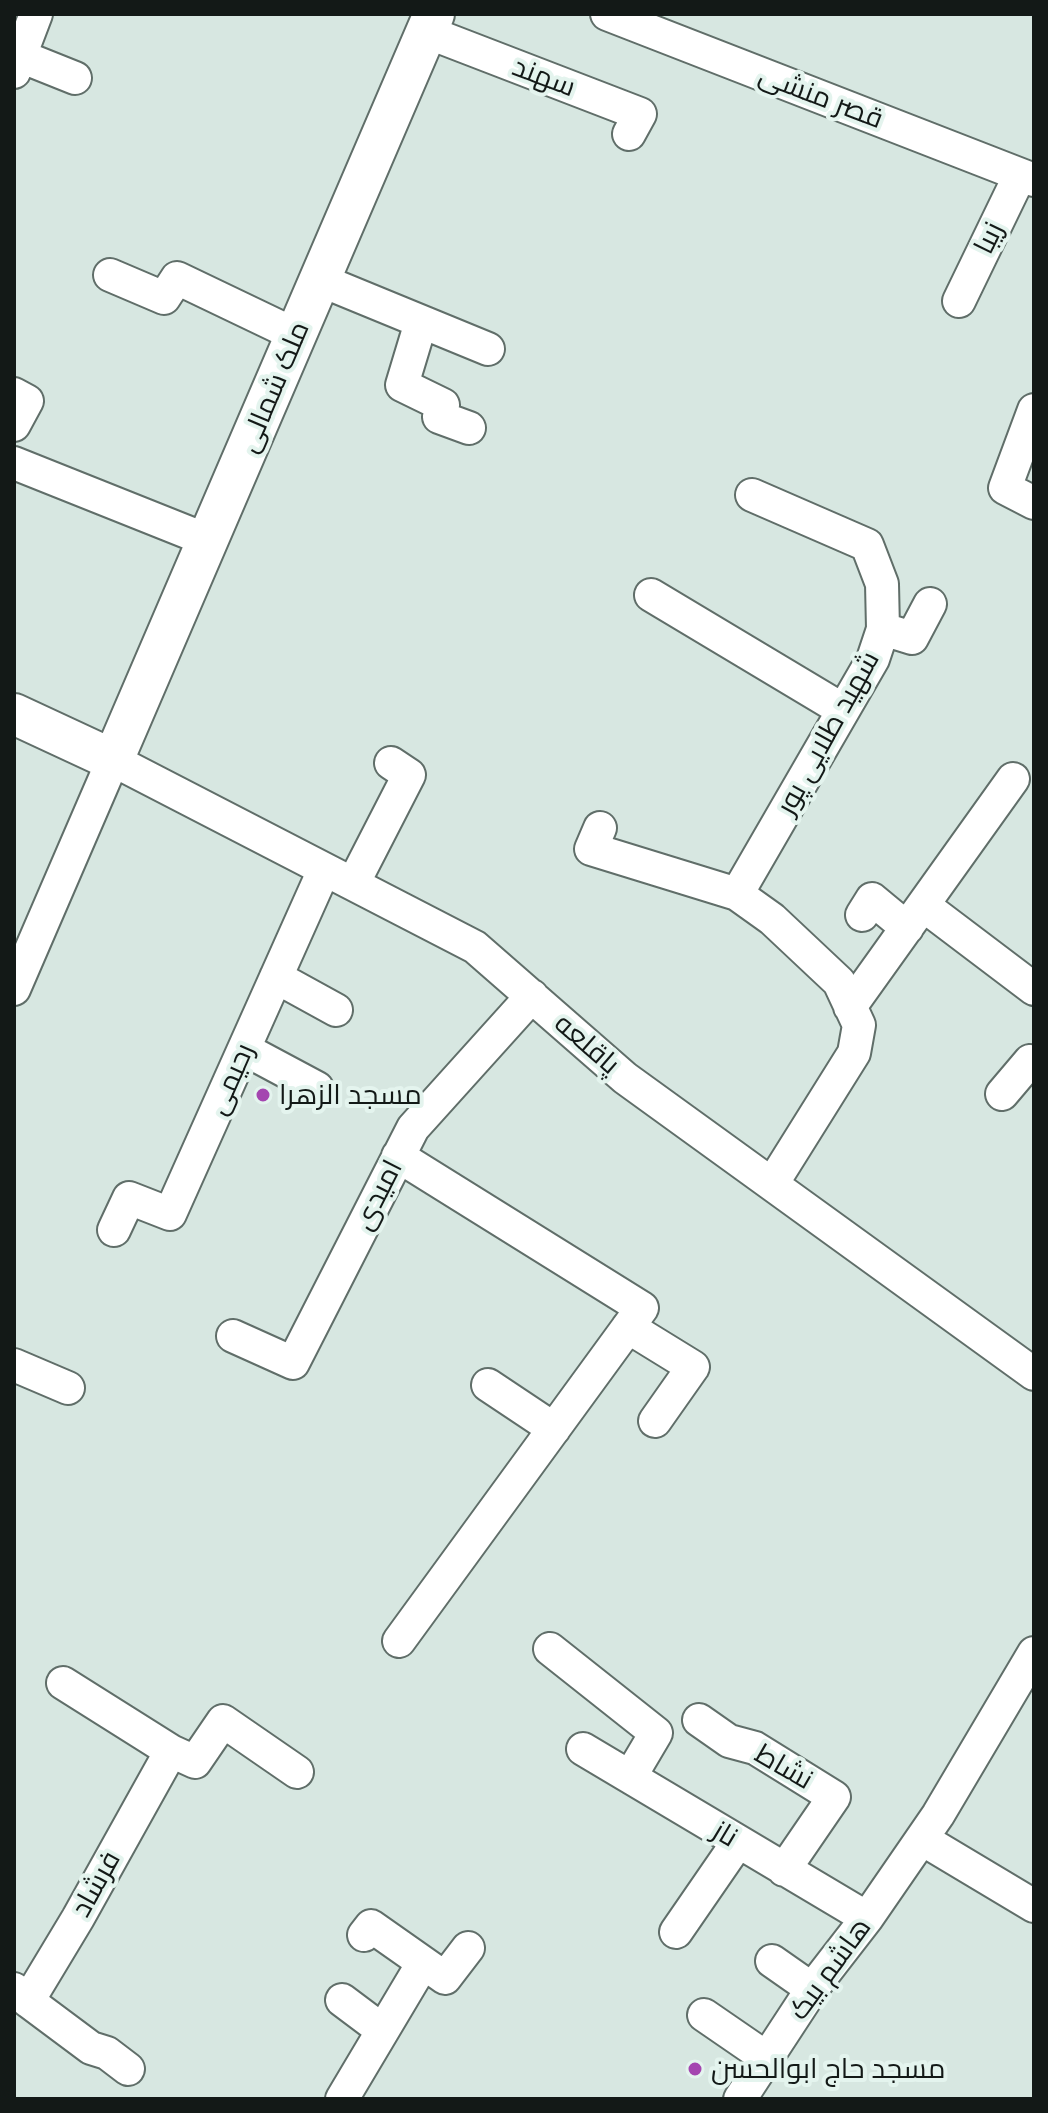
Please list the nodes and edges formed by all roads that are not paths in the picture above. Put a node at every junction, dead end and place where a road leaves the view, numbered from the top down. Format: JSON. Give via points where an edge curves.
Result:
{"nodes":[{"id":1,"x":36,"y":14,"type":"edge"},
{"id":2,"x":607,"y":14,"type":"edge"},
{"id":3,"x":430,"y":23,"type":"edge"},
{"id":4,"x":17,"y":64,"type":"edge"},
{"id":5,"x":75,"y":78,"type":"dead end"},
{"id":6,"x":629,"y":134,"type":"dead end"},
{"id":7,"x":1027,"y":178,"type":"edge"},
{"id":8,"x":110,"y":275,"type":"dead end"},
{"id":9,"x":320,"y":280,"type":"junction"},
{"id":10,"x":959,"y":301,"type":"dead end"},
{"id":11,"x":421,"y":322,"type":"junction"},
{"id":12,"x":296,"y":335,"type":"junction"},
{"id":13,"x":488,"y":349,"type":"dead end"},
{"id":14,"x":14,"y":394,"type":"edge"},
{"id":15,"x":1034,"y":410,"type":"edge"},
{"id":16,"x":14,"y":425,"type":"edge"},
{"id":17,"x":469,"y":428,"type":"dead end"},
{"id":18,"x":14,"y":463,"type":"edge"},
{"id":19,"x":752,"y":495,"type":"dead end"},
{"id":20,"x":1034,"y":503,"type":"edge"},
{"id":21,"x":207,"y":540,"type":"junction"},
{"id":22,"x":651,"y":595,"type":"dead end"},
{"id":23,"x":930,"y":604,"type":"dead end"},
{"id":24,"x":883,"y":629,"type":"junction"},
{"id":25,"x":843,"y":710,"type":"junction"},
{"id":26,"x":14,"y":714,"type":"edge"},
{"id":27,"x":113,"y":760,"type":"junction"},
{"id":28,"x":391,"y":763,"type":"dead end"},
{"id":29,"x":1013,"y":779,"type":"dead end"},
{"id":30,"x":600,"y":828,"type":"dead end"},
{"id":31,"x":324,"y":870,"type":"junction"},
{"id":32,"x":353,"y":884,"type":"junction"},
{"id":33,"x":737,"y":894,"type":"junction"},
{"id":34,"x":862,"y":915,"type":"dead end"},
{"id":35,"x":915,"y":916,"type":"junction"},
{"id":36,"x":276,"y":977,"type":"junction"},
{"id":37,"x":14,"y":989,"type":"edge"},
{"id":38,"x":1034,"y":989,"type":"edge"},
{"id":39,"x":532,"y":996,"type":"junction"},
{"id":40,"x":850,"y":1007,"type":"junction"},
{"id":41,"x":336,"y":1010,"type":"dead end"},
{"id":42,"x":244,"y":1049,"type":"junction"},
{"id":43,"x":1034,"y":1065,"type":"edge"},
{"id":44,"x":317,"y":1088,"type":"dead end"},
{"id":45,"x":1002,"y":1094,"type":"dead end"},
{"id":46,"x":398,"y":1156,"type":"junction"},
{"id":47,"x":772,"y":1184,"type":"junction"},
{"id":48,"x":114,"y":1230,"type":"dead end"},
{"id":49,"x":628,"y":1327,"type":"junction"},
{"id":50,"x":233,"y":1336,"type":"dead end"},
{"id":51,"x":14,"y":1365,"type":"edge"},
{"id":52,"x":1034,"y":1374,"type":"edge"},
{"id":53,"x":488,"y":1385,"type":"dead end"},
{"id":54,"x":68,"y":1388,"type":"dead end"},
{"id":55,"x":655,"y":1421,"type":"dead end"},
{"id":56,"x":554,"y":1429,"type":"junction"},
{"id":57,"x":399,"y":1641,"type":"dead end"},
{"id":58,"x":550,"y":1649,"type":"dead end"},
{"id":59,"x":1034,"y":1653,"type":"edge"},
{"id":60,"x":63,"y":1683,"type":"dead end"},
{"id":61,"x":699,"y":1720,"type":"dead end"},
{"id":62,"x":583,"y":1749,"type":"dead end"},
{"id":63,"x":171,"y":1751,"type":"junction"},
{"id":64,"x":297,"y":1772,"type":"dead end"},
{"id":65,"x":630,"y":1777,"type":"junction"},
{"id":66,"x":922,"y":1839,"type":"junction"},
{"id":67,"x":738,"y":1842,"type":"junction"},
{"id":68,"x":784,"y":1870,"type":"junction"},
{"id":69,"x":1034,"y":1906,"type":"edge"},
{"id":70,"x":867,"y":1918,"type":"junction"},
{"id":71,"x":676,"y":1932,"type":"dead end"},
{"id":72,"x":364,"y":1935,"type":"dead end"},
{"id":73,"x":468,"y":1948,"type":"dead end"},
{"id":74,"x":772,"y":1961,"type":"dead end"},
{"id":75,"x":423,"y":1963,"type":"junction"},
{"id":76,"x":812,"y":1989,"type":"junction"},
{"id":77,"x":21,"y":1995,"type":"edge"},
{"id":78,"x":342,"y":2000,"type":"dead end"},
{"id":79,"x":704,"y":2015,"type":"dead end"},
{"id":80,"x":382,"y":2030,"type":"junction"},
{"id":81,"x":768,"y":2059,"type":"junction"},
{"id":82,"x":128,"y":2069,"type":"dead end"},
{"id":83,"x":342,"y":2099,"type":"edge"},
{"id":84,"x":740,"y":2099,"type":"edge"}],
"edges":[{"from":1,"to":4,"type":"street"},
{"from":2,"to":7,"type":"street","name":"قصر منشی"},
{"from":3,"to":6,"type":"street","name":"سهند","via":[[640,114]]},
{"from":3,"to":9,"type":"street","name":"ملک شمالی"},
{"from":4,"to":5,"type":"street"},
{"from":7,"to":10,"type":"street","name":"زیبا"},
{"from":8,"to":12,"type":"street","via":[[164,298],[177,278]]},
{"from":9,"to":11,"type":"street"},
{"from":9,"to":12,"type":"street","name":"ملک شمالی"},
{"from":11,"to":13,"type":"street"},
{"from":11,"to":17,"type":"street","via":[[402,385],[443,405],[439,417]]},
{"from":12,"to":21,"type":"street","name":"ملک شمالی"},
{"from":14,"to":16,"type":"street","via":[[27,401]]},
{"from":15,"to":20,"type":"street","via":[[1005,488]]},
{"from":18,"to":21,"type":"street"},
{"from":19,"to":24,"type":"street","name":"شهید طلایی پور","via":[[867,545],[882,584]]},
{"from":21,"to":27,"type":"street","name":"ملک شمالی"},
{"from":22,"to":25,"type":"street"},
{"from":23,"to":24,"type":"street","via":[[912,638]]},
{"from":24,"to":25,"type":"street","name":"شهید طلایی پور","via":[[873,659]]},
{"from":25,"to":33,"type":"street","name":"شهید طلایی پور"},
{"from":26,"to":27,"type":"street"},
{"from":27,"to":31,"type":"street","name":"پاقلعه"},
{"from":27,"to":37,"type":"street"},
{"from":28,"to":32,"type":"street","via":[[409,775]]},
{"from":29,"to":35,"type":"street"},
{"from":30,"to":33,"type":"street","via":[[591,849]]},
{"from":31,"to":32,"type":"street","name":"پاقلعه"},
{"from":31,"to":36,"type":"street","name":"رحیمی"},
{"from":32,"to":39,"type":"street","name":"پاقلعه","via":[[475,947]]},
{"from":33,"to":40,"type":"street","via":[[839,982]]},
{"from":34,"to":35,"type":"street","via":[[872,899]]},
{"from":35,"to":38,"type":"street"},
{"from":35,"to":40,"type":"street"},
{"from":36,"to":41,"type":"street"},
{"from":36,"to":42,"type":"street","name":"رحیمی"},
{"from":39,"to":46,"type":"street","name":"امیدی","via":[[413,1128]]},
{"from":39,"to":47,"type":"street","name":"پاقلعه","via":[[625,1078]]},
{"from":40,"to":47,"type":"street","via":[[859,1025],[854,1053]]},
{"from":42,"to":44,"type":"street"},
{"from":42,"to":48,"type":"street","name":"رحیمی","via":[[170,1214],[129,1198]]},
{"from":43,"to":45,"type":"street","via":[[1030,1061]]},
{"from":46,"to":49,"type":"street","via":[[642,1308]]},
{"from":46,"to":50,"type":"street","name":"امیدی","via":[[293,1363]]},
{"from":47,"to":52,"type":"street","name":"پاقلعه"},
{"from":49,"to":55,"type":"street","via":[[693,1367]]},
{"from":49,"to":56,"type":"street"},
{"from":51,"to":54,"type":"street"},
{"from":53,"to":56,"type":"street"},
{"from":56,"to":57,"type":"street"},
{"from":58,"to":65,"type":"street","via":[[656,1733]]},
{"from":59,"to":66,"type":"street","name":"هاشم بیک"},
{"from":60,"to":63,"type":"street"},
{"from":61,"to":68,"type":"street","name":"نشاط","via":[[834,1797]]},
{"from":62,"to":65,"type":"street","name":"ناز"},
{"from":63,"to":64,"type":"street","via":[[195,1762],[223,1721]]},
{"from":63,"to":77,"type":"street","name":"فرشاد","via":[[78,1918]]},
{"from":65,"to":67,"type":"street","name":"ناز"},
{"from":66,"to":69,"type":"street"},
{"from":66,"to":70,"type":"street","name":"هاشم بیک"},
{"from":67,"to":68,"type":"street","name":"ناز"},
{"from":67,"to":71,"type":"street"},
{"from":68,"to":70,"type":"street","name":"ناز"},
{"from":70,"to":76,"type":"street","name":"هاشم بیک"},
{"from":72,"to":75,"type":"street","via":[[371,1926]]},
{"from":73,"to":75,"type":"street","via":[[445,1978]]},
{"from":74,"to":76,"type":"street"},
{"from":75,"to":80,"type":"street"},
{"from":76,"to":81,"type":"street","name":"هاشم بیک"},
{"from":77,"to":82,"type":"street"},
{"from":78,"to":80,"type":"street"},
{"from":79,"to":81,"type":"street"},
{"from":80,"to":83,"type":"street"},
{"from":81,"to":84,"type":"street","name":"هاشم بیک"}]}
